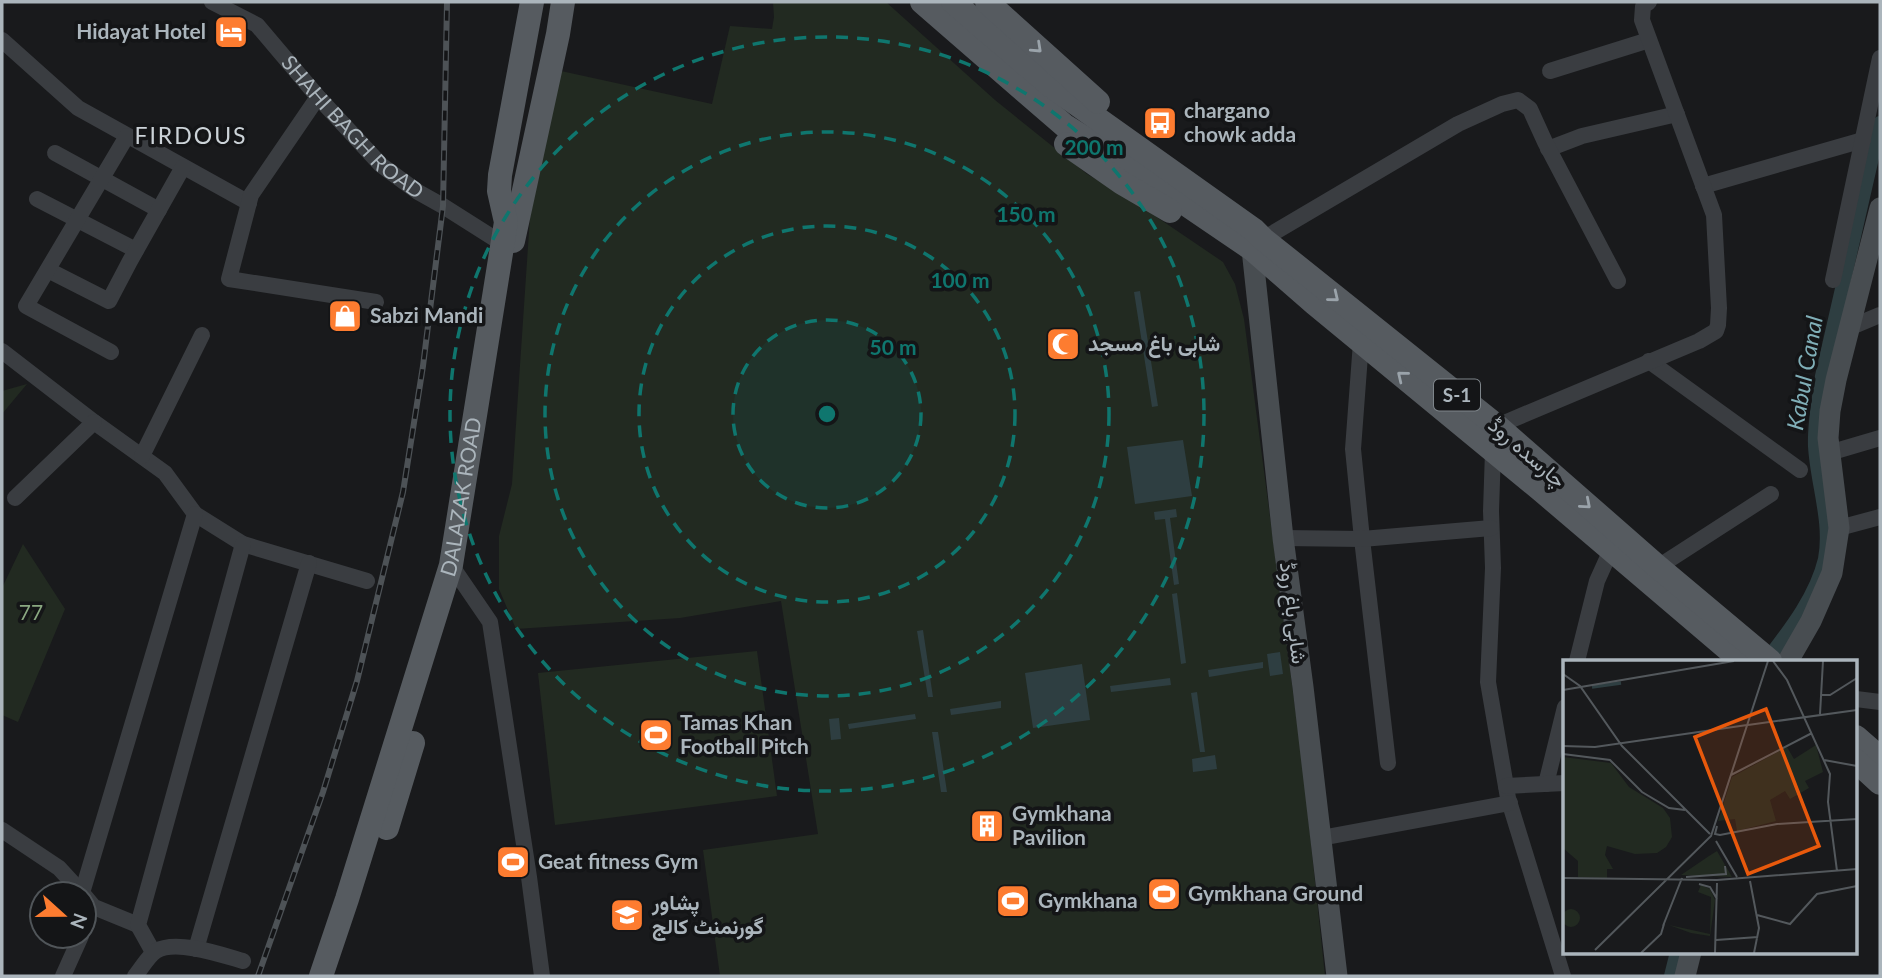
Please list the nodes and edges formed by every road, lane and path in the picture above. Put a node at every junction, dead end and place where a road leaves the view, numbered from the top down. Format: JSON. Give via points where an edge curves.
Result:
{"nodes":[{"id":1,"x":212,"y":2,"type":"edge"},
{"id":2,"x":532,"y":2,"type":"edge"},
{"id":3,"x":546,"y":2,"type":"edge"},
{"id":4,"x":563,"y":2,"type":"edge"},
{"id":5,"x":906,"y":2,"type":"edge"},
{"id":6,"x":922,"y":2,"type":"edge"},
{"id":7,"x":953,"y":2,"type":"edge"},
{"id":8,"x":987,"y":2,"type":"edge"},
{"id":9,"x":1649,"y":2,"type":"edge"},
{"id":10,"x":2,"y":40,"type":"edge"},
{"id":11,"x":1649,"y":40,"type":"junction"},
{"id":12,"x":1880,"y":58,"type":"edge"},
{"id":13,"x":1550,"y":71,"type":"dead end"},
{"id":14,"x":318,"y":97,"type":"junction"},
{"id":15,"x":1677,"y":114,"type":"junction"},
{"id":16,"x":127,"y":136,"type":"junction"},
{"id":17,"x":1863,"y":140,"type":"junction"},
{"id":18,"x":1548,"y":149,"type":"junction"},
{"id":19,"x":55,"y":153,"type":"dead end"},
{"id":20,"x":1138,"y":160,"type":"junction"},
{"id":21,"x":183,"y":167,"type":"junction"},
{"id":22,"x":102,"y":178,"type":"junction"},
{"id":23,"x":1703,"y":186,"type":"junction"},
{"id":24,"x":37,"y":200,"type":"dead end"},
{"id":25,"x":249,"y":203,"type":"junction"},
{"id":26,"x":1880,"y":208,"type":"edge"},
{"id":27,"x":159,"y":210,"type":"junction"},
{"id":28,"x":1215,"y":214,"type":"junction"},
{"id":29,"x":78,"y":220,"type":"junction"},
{"id":30,"x":505,"y":233,"type":"junction"},
{"id":31,"x":1256,"y":240,"type":"junction"},
{"id":32,"x":136,"y":250,"type":"junction"},
{"id":33,"x":48,"y":270,"type":"junction"},
{"id":34,"x":1833,"y":280,"type":"dead end"},
{"id":35,"x":1618,"y":281,"type":"dead end"},
{"id":36,"x":376,"y":302,"type":"dead end"},
{"id":37,"x":1880,"y":315,"type":"edge"},
{"id":38,"x":1851,"y":327,"type":"junction"},
{"id":39,"x":202,"y":335,"type":"dead end"},
{"id":40,"x":1361,"y":342,"type":"junction"},
{"id":41,"x":2,"y":351,"type":"edge"},
{"id":42,"x":111,"y":352,"type":"dead end"},
{"id":43,"x":1649,"y":361,"type":"junction"},
{"id":44,"x":94,"y":422,"type":"junction"},
{"id":45,"x":1495,"y":438,"type":"junction"},
{"id":46,"x":1880,"y":438,"type":"edge"},
{"id":47,"x":1829,"y":453,"type":"junction"},
{"id":48,"x":142,"y":456,"type":"junction"},
{"id":49,"x":1800,"y":470,"type":"dead end"},
{"id":50,"x":1771,"y":494,"type":"dead end"},
{"id":51,"x":15,"y":498,"type":"dead end"},
{"id":52,"x":195,"y":514,"type":"junction"},
{"id":53,"x":1880,"y":517,"type":"edge"},
{"id":54,"x":1492,"y":528,"type":"junction"},
{"id":55,"x":1839,"y":528,"type":"junction"},
{"id":56,"x":1283,"y":538,"type":"junction"},
{"id":57,"x":1362,"y":539,"type":"junction"},
{"id":58,"x":243,"y":544,"type":"junction"},
{"id":59,"x":1611,"y":550,"type":"junction"},
{"id":60,"x":309,"y":564,"type":"junction"},
{"id":61,"x":1658,"y":567,"type":"junction"},
{"id":62,"x":455,"y":570,"type":"junction"},
{"id":63,"x":367,"y":581,"type":"dead end"},
{"id":64,"x":1757,"y":658,"type":"edge"},
{"id":65,"x":1577,"y":660,"type":"edge"},
{"id":66,"x":1789,"y":660,"type":"edge"},
{"id":67,"x":1857,"y":699,"type":"edge"},
{"id":68,"x":1880,"y":702,"type":"edge"},
{"id":69,"x":1563,"y":715,"type":"edge"},
{"id":70,"x":1857,"y":738,"type":"edge"},
{"id":71,"x":1880,"y":758,"type":"edge"},
{"id":72,"x":1857,"y":762,"type":"edge"},
{"id":73,"x":1388,"y":763,"type":"dead end"},
{"id":74,"x":1563,"y":783,"type":"edge"},
{"id":75,"x":1880,"y":783,"type":"edge"},
{"id":76,"x":1546,"y":784,"type":"junction"},
{"id":77,"x":1506,"y":786,"type":"junction"},
{"id":78,"x":1510,"y":803,"type":"junction"},
{"id":79,"x":2,"y":830,"type":"edge"},
{"id":80,"x":1321,"y":838,"type":"junction"},
{"id":81,"x":70,"y":880,"type":"edge"},
{"id":82,"x":91,"y":880,"type":"edge"},
{"id":83,"x":98,"y":903,"type":"edge"},
{"id":84,"x":138,"y":925,"type":"junction"},
{"id":85,"x":196,"y":949,"type":"junction"},
{"id":86,"x":75,"y":950,"type":"edge"},
{"id":87,"x":153,"y":952,"type":"junction"},
{"id":88,"x":1690,"y":954,"type":"edge"},
{"id":89,"x":243,"y":961,"type":"dead end"},
{"id":90,"x":63,"y":976,"type":"edge"},
{"id":91,"x":135,"y":976,"type":"edge"},
{"id":92,"x":321,"y":976,"type":"edge"},
{"id":93,"x":338,"y":976,"type":"edge"},
{"id":94,"x":542,"y":976,"type":"edge"},
{"id":95,"x":1337,"y":976,"type":"edge"},
{"id":96,"x":1563,"y":976,"type":"edge"},
{"id":97,"x":1685,"y":976,"type":"edge"}],
"edges":[{"from":1,"to":14,"type":"street","name":"SHAHI BAGH ROAD","via":[[257,25]]},
{"from":2,"to":30,"type":"main road","name":"DALAZAK ROAD","via":[[500,175]]},
{"from":3,"to":30,"type":"main road"},
{"from":4,"to":62,"type":"main road","name":"DALAZAK ROAD","via":[[494,341],[471,519]]},
{"from":5,"to":28,"type":"main road","via":[[1019,106],[1086,159],[1179,216]]},
{"from":6,"to":20,"type":"main road","via":[[1065,126]]},
{"from":7,"to":20,"type":"main road"},
{"from":8,"to":28,"type":"main road","one_way":true,"via":[[1084,91],[1182,168]]},
{"from":9,"to":11,"type":"street","via":[[1641,12]]},
{"from":10,"to":16,"type":"street","via":[[78,108]]},
{"from":11,"to":13,"type":"street"},
{"from":11,"to":15,"type":"street"},
{"from":12,"to":17,"type":"street"},
{"from":14,"to":25,"type":"street"},
{"from":14,"to":30,"type":"street","name":"SHAHI BAGH ROAD","via":[[381,165],[418,192]]},
{"from":15,"to":18,"type":"street","via":[[1582,136]]},
{"from":15,"to":23,"type":"street"},
{"from":16,"to":21,"type":"street"},
{"from":16,"to":22,"type":"street"},
{"from":17,"to":23,"type":"street"},
{"from":17,"to":34,"type":"street"},
{"from":18,"to":31,"type":"street","via":[[1530,109],[1518,100],[1502,104],[1458,124]]},
{"from":18,"to":35,"type":"street"},
{"from":19,"to":22,"type":"street"},
{"from":20,"to":28,"type":"main road","name":"چارسدہ روڈ","number":"S-1"},
{"from":21,"to":25,"type":"street"},
{"from":21,"to":27,"type":"street"},
{"from":22,"to":27,"type":"street"},
{"from":22,"to":29,"type":"street"},
{"from":23,"to":43,"type":"street","via":[[1714,215],[1718,325],[1699,341]]},
{"from":24,"to":29,"type":"street"},
{"from":25,"to":36,"type":"street","via":[[229,279]]},
{"from":26,"to":38,"type":"street"},
{"from":27,"to":32,"type":"street"},
{"from":28,"to":31,"type":"main road","name":"چارسدہ روڈ","number":"S-1"},
{"from":29,"to":32,"type":"street"},
{"from":29,"to":33,"type":"street"},
{"from":30,"to":62,"type":"main road","name":"DALAZAK ROAD"},
{"from":31,"to":40,"type":"main road","name":"چارسدہ روڈ","number":"S-1"},
{"from":31,"to":45,"type":"main road","name":"چارسدہ روڈ","number":"S-1","one_way":true},
{"from":31,"to":56,"type":"street","name":"شاہی باغ روڈ"},
{"from":32,"to":33,"type":"street","via":[[109,301]]},
{"from":33,"to":42,"type":"street","via":[[26,306]]},
{"from":37,"to":38,"type":"street"},
{"from":38,"to":47,"type":"street","via":[[1830,411]]},
{"from":39,"to":48,"type":"street"},
{"from":45,"to":40,"type":"main road","name":"چارسدہ روڈ","number":"S-1","one_way":true},
{"from":40,"to":57,"type":"street","via":[[1353,449]]},
{"from":41,"to":44,"type":"street"},
{"from":43,"to":45,"type":"street"},
{"from":43,"to":49,"type":"street"},
{"from":44,"to":48,"type":"street"},
{"from":44,"to":51,"type":"street"},
{"from":45,"to":54,"type":"street"},
{"from":45,"to":59,"type":"main road","name":"چارسدہ روڈ","number":"S-1"},
{"from":45,"to":61,"type":"main road","name":"چارسدہ روڈ","number":"S-1","one_way":true},
{"from":46,"to":47,"type":"street"},
{"from":47,"to":55,"type":"street"},
{"from":48,"to":52,"type":"street","via":[[165,473]]},
{"from":50,"to":61,"type":"street"},
{"from":52,"to":58,"type":"street"},
{"from":52,"to":82,"type":"street"},
{"from":53,"to":55,"type":"street"},
{"from":54,"to":57,"type":"street"},
{"from":54,"to":77,"type":"street","via":[[1489,682]]},
{"from":55,"to":66,"type":"street","via":[[1832,573]]},
{"from":56,"to":57,"type":"street"},
{"from":56,"to":80,"type":"street","name":"شاہی باغ روڈ"},
{"from":57,"to":73,"type":"street"},
{"from":58,"to":60,"type":"street"},
{"from":58,"to":84,"type":"street"},
{"from":59,"to":64,"type":"main road","name":"چارسدہ روڈ","number":"S-1"},
{"from":59,"to":65,"type":"street","via":[[1597,581]]},
{"from":60,"to":63,"type":"street"},
{"from":60,"to":85,"type":"street"},
{"from":61,"to":64,"type":"main road","name":"چارسدہ روڈ","number":"S-1"},
{"from":62,"to":92,"type":"main road","name":"DALAZAK ROAD"},
{"from":62,"to":93,"type":"main road","name":"DALAZAK ROAD","via":[[401,784]]},
{"from":62,"to":94,"type":"street","via":[[490,621]]},
{"from":67,"to":68,"type":"street"},
{"from":69,"to":76,"type":"street"},
{"from":70,"to":71,"type":"main road"},
{"from":72,"to":75,"type":"main road"},
{"from":74,"to":76,"type":"street"},
{"from":76,"to":77,"type":"street"},
{"from":77,"to":78,"type":"street"},
{"from":78,"to":80,"type":"street"},
{"from":78,"to":96,"type":"street"},
{"from":79,"to":81,"type":"street"},
{"from":80,"to":95,"type":"street","name":"شاہی باغ روڈ"},
{"from":83,"to":84,"type":"street"},
{"from":84,"to":87,"type":"street"},
{"from":85,"to":87,"type":"street","via":[[164,946]]},
{"from":85,"to":89,"type":"street"},
{"from":86,"to":90,"type":"street"},
{"from":87,"to":91,"type":"street"},
{"from":88,"to":97,"type":"street"}]}
